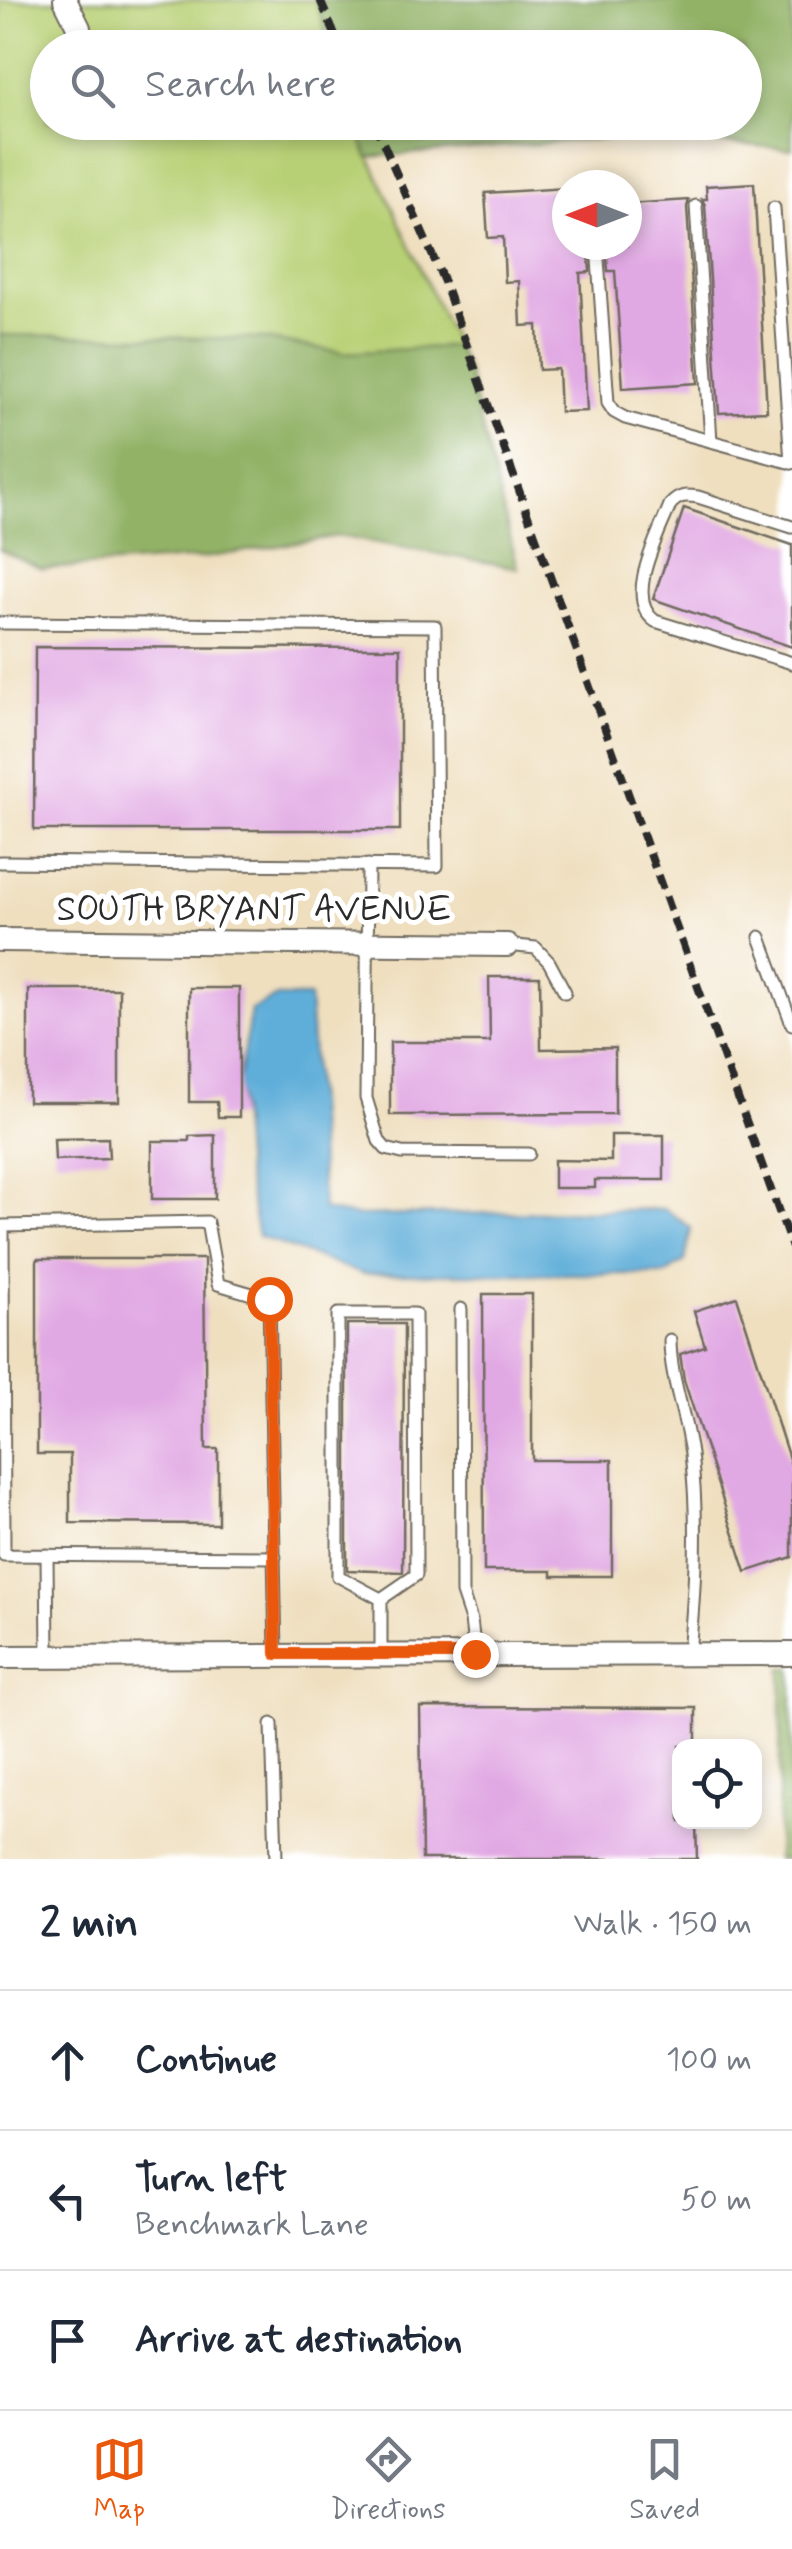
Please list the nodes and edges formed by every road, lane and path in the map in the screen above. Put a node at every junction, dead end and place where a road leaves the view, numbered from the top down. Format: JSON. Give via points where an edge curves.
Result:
{"nodes":[{"id":1,"x":65,"y":0,"type":"edge"},
{"id":2,"x":78,"y":30,"type":"edge"},
{"id":3,"x":696,"y":206,"type":"dead end"},
{"id":4,"x":774,"y":208,"type":"dead end"},
{"id":5,"x":598,"y":260,"type":"edge"},
{"id":6,"x":712,"y":441,"type":"junction"},
{"id":7,"x":792,"y":463,"type":"edge"},
{"id":8,"x":792,"y":526,"type":"edge"},
{"id":9,"x":0,"y":624,"type":"edge"},
{"id":10,"x":792,"y":663,"type":"edge"},
{"id":11,"x":0,"y":862,"type":"edge"},
{"id":12,"x":368,"y":865,"type":"junction"},
{"id":13,"x":760,"y":936,"type":"dead end"},
{"id":14,"x":0,"y":940,"type":"edge"},
{"id":15,"x":369,"y":944,"type":"junction"},
{"id":16,"x":507,"y":945,"type":"joint"},
{"id":17,"x":565,"y":992,"type":"dead end"},
{"id":18,"x":792,"y":1024,"type":"edge"},
{"id":19,"x":529,"y":1154,"type":"dead end"},
{"id":20,"x":460,"y":1309,"type":"dead end"},
{"id":21,"x":1,"y":1333,"type":"edge"},
{"id":22,"x":670,"y":1340,"type":"dead end"},
{"id":23,"x":47,"y":1555,"type":"junction"},
{"id":24,"x":274,"y":1557,"type":"junction"},
{"id":25,"x":381,"y":1599,"type":"junction"},
{"id":26,"x":276,"y":1654,"type":"junction"},
{"id":27,"x":380,"y":1654,"type":"junction"},
{"id":28,"x":475,"y":1654,"type":"junction"},
{"id":29,"x":689,"y":1654,"type":"junction"},
{"id":30,"x":792,"y":1654,"type":"edge"},
{"id":31,"x":48,"y":1656,"type":"junction"},
{"id":32,"x":0,"y":1657,"type":"edge"},
{"id":33,"x":272,"y":1724,"type":"dead end"},
{"id":34,"x":276,"y":1859,"type":"edge"}],
"edges":[{"from":1,"to":2,"type":"street"},
{"from":3,"to":6,"type":"lane"},
{"from":4,"to":7,"type":"lane"},
{"from":5,"to":6,"type":"lane","via":[[608,403],[624,418]]},
{"from":6,"to":7,"type":"lane"},
{"from":8,"to":10,"type":"lane","via":[[698,498],[676,498],[641,595],[655,621]]},
{"from":9,"to":12,"type":"lane","via":[[436,626],[436,866]]},
{"from":11,"to":12,"type":"lane"},
{"from":12,"to":15,"type":"lane"},
{"from":13,"to":18,"type":"lane"},
{"from":14,"to":15,"type":"street","name":"SOUTH BRYANT AVENUE"},
{"from":15,"to":16,"type":"street","name":"SOUTH BRYANT AVENUE"},
{"from":15,"to":19,"type":"lane","via":[[366,1098],[379,1141],[402,1153]]},
{"from":16,"to":17,"type":"lane","via":[[536,948]]},
{"from":20,"to":28,"type":"lane","via":[[462,1593]]},
{"from":21,"to":23,"type":"lane","via":[[4,1554]]},
{"from":21,"to":24,"type":"lane","via":[[3,1226],[207,1222],[218,1284],[269,1299]]},
{"from":22,"to":29,"type":"lane","via":[[696,1518]]},
{"from":23,"to":24,"type":"lane"},
{"from":23,"to":31,"type":"lane"},
{"from":24,"to":26,"type":"lane"},
{"from":25,"to":25,"type":"lane","via":[[416,1575],[415,1314],[338,1314],[338,1576]]},
{"from":25,"to":27,"type":"lane"},
{"from":26,"to":27,"type":"street"},
{"from":26,"to":31,"type":"street"},
{"from":27,"to":28,"type":"street"},
{"from":28,"to":29,"type":"street"},
{"from":29,"to":30,"type":"street"},
{"from":31,"to":32,"type":"street"},
{"from":33,"to":34,"type":"lane"}]}
